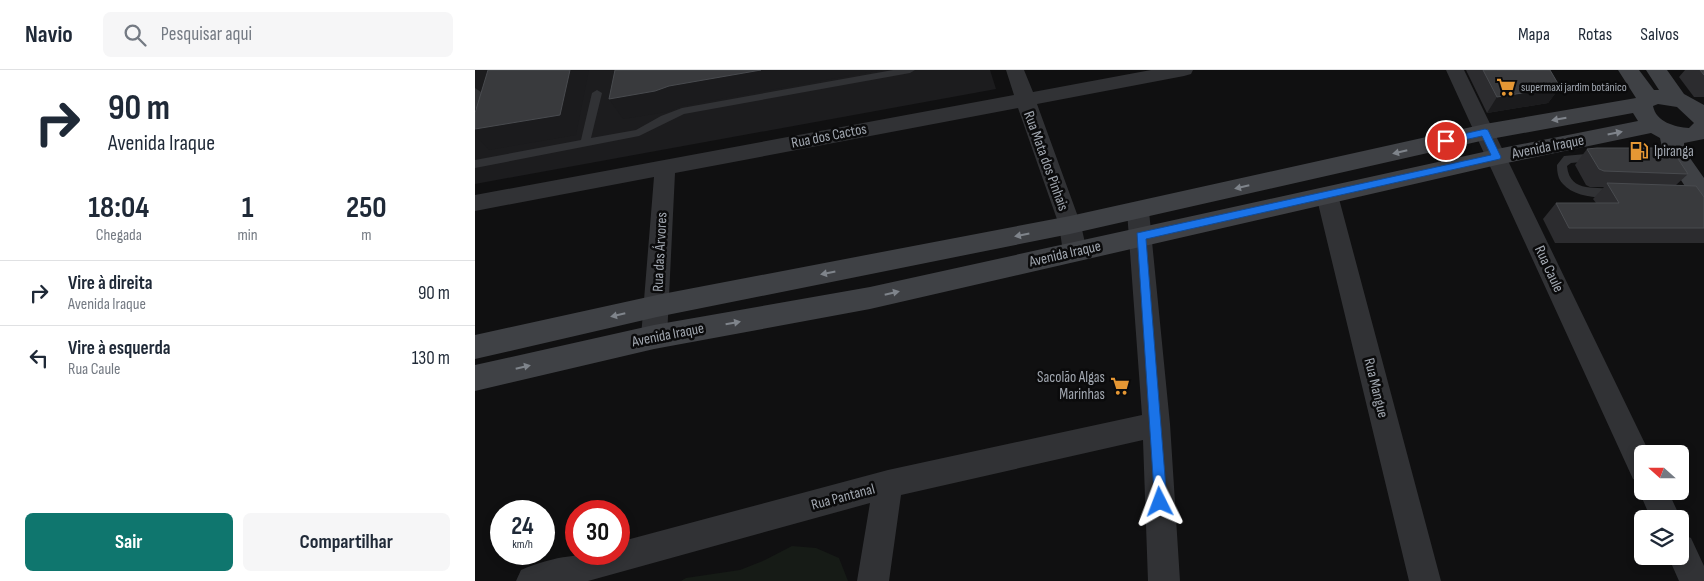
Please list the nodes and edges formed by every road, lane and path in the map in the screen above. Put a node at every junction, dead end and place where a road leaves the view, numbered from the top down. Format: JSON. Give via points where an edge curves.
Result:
{"nodes":[{"id":1,"x":910,"y":70,"type":"edge"},
{"id":2,"x":1015,"y":70,"type":"edge"},
{"id":3,"x":1184,"y":70,"type":"edge"},
{"id":4,"x":1455,"y":70,"type":"edge"},
{"id":5,"x":1629,"y":70,"type":"edge"},
{"id":6,"x":1656,"y":70,"type":"edge"},
{"id":7,"x":475,"y":91,"type":"edge"},
{"id":8,"x":597,"y":93,"type":"dead end"},
{"id":9,"x":1024,"y":99,"type":"junction"},
{"id":10,"x":475,"y":106,"type":"edge"},
{"id":11,"x":1698,"y":119,"type":"edge"},
{"id":12,"x":1659,"y":128,"type":"junction"},
{"id":13,"x":1485,"y":132,"type":"junction"},
{"id":14,"x":585,"y":143,"type":"junction"},
{"id":15,"x":1497,"y":157,"type":"junction"},
{"id":16,"x":1605,"y":157,"type":"edge"},
{"id":17,"x":475,"y":164,"type":"edge"},
{"id":18,"x":665,"y":167,"type":"junction"},
{"id":19,"x":1627,"y":194,"type":"edge"},
{"id":20,"x":1327,"y":195,"type":"junction"},
{"id":21,"x":1698,"y":196,"type":"edge"},
{"id":22,"x":475,"y":203,"type":"edge"},
{"id":23,"x":1139,"y":223,"type":"junction"},
{"id":24,"x":1070,"y":225,"type":"junction"},
{"id":25,"x":1075,"y":252,"type":"junction"},
{"id":26,"x":657,"y":306,"type":"junction"},
{"id":27,"x":654,"y":337,"type":"junction"},
{"id":28,"x":475,"y":347,"type":"edge"},
{"id":29,"x":475,"y":378,"type":"edge"},
{"id":30,"x":1156,"y":424,"type":"junction"},
{"id":31,"x":1634,"y":450,"type":"edge"},
{"id":32,"x":889,"y":484,"type":"junction"},
{"id":33,"x":1688,"y":565,"type":"edge"},
{"id":34,"x":532,"y":581,"type":"edge"},
{"id":35,"x":873,"y":581,"type":"edge"},
{"id":36,"x":1164,"y":581,"type":"edge"},
{"id":37,"x":1425,"y":581,"type":"edge"},
{"id":38,"x":1695,"y":581,"type":"edge"}],
"edges":[{"from":1,"to":14,"type":"lane","via":[[682,112],[639,133]]},
{"from":2,"to":9,"type":"street","name":"Rua Mata dos Pinhais"},
{"from":3,"to":9,"type":"street","name":"Rua dos Cactos"},
{"from":4,"to":13,"type":"street","name":"Rua Caule"},
{"from":5,"to":12,"type":"street"},
{"from":6,"to":11,"type":"street"},
{"from":7,"to":10,"type":"lane","via":[[479,94]]},
{"from":8,"to":14,"type":"lane"},
{"from":9,"to":18,"type":"street","name":"Rua dos Cactos"},
{"from":9,"to":24,"type":"street","name":"Rua Mata dos Pinhais"},
{"from":11,"to":12,"type":"street","via":[[1691,135]]},
{"from":11,"to":12,"type":"street","via":[[1662,97]]},
{"from":12,"to":13,"type":"street","name":"Avenida Iraque","one_way":true},
{"from":15,"to":12,"type":"street","name":"Avenida Iraque","one_way":true},
{"from":12,"to":21,"type":"street"},
{"from":13,"to":15,"type":"street","name":"Rua Caule"},
{"from":13,"to":23,"type":"street","name":"Avenida Iraque","one_way":true},
{"from":14,"to":17,"type":"lane"},
{"from":15,"to":20,"type":"street","name":"Avenida Iraque"},
{"from":15,"to":31,"type":"street","name":"Rua Caule"},
{"from":16,"to":19,"type":"lane","via":[[1568,159],[1561,171],[1578,190]]},
{"from":18,"to":22,"type":"street","name":"Rua dos Cactos"},
{"from":18,"to":26,"type":"street","name":"Rua das Árvores"},
{"from":20,"to":23,"type":"street","name":"Avenida Iraque"},
{"from":20,"to":37,"type":"street","name":"Rua Mangue"},
{"from":23,"to":24,"type":"street","name":"Avenida Iraque"},
{"from":23,"to":25,"type":"street","name":"Avenida Iraque"},
{"from":23,"to":30,"type":"street"},
{"from":24,"to":25,"type":"street","name":"Rua Mata dos Pinhais"},
{"from":24,"to":26,"type":"street","name":"Avenida Iraque","one_way":true},
{"from":27,"to":25,"type":"street","name":"Avenida Iraque","one_way":true,"via":[[869,298]]},
{"from":26,"to":27,"type":"street","name":"Rua das Árvores"},
{"from":26,"to":28,"type":"street","name":"Avenida Iraque","one_way":true},
{"from":29,"to":27,"type":"street","name":"Avenida Iraque","one_way":true},
{"from":30,"to":32,"type":"street","name":"Rua Pantanal"},
{"from":30,"to":36,"type":"street"},
{"from":32,"to":34,"type":"street","name":"Rua Pantanal"},
{"from":32,"to":35,"type":"street"},
{"from":33,"to":38,"type":"street"}]}
